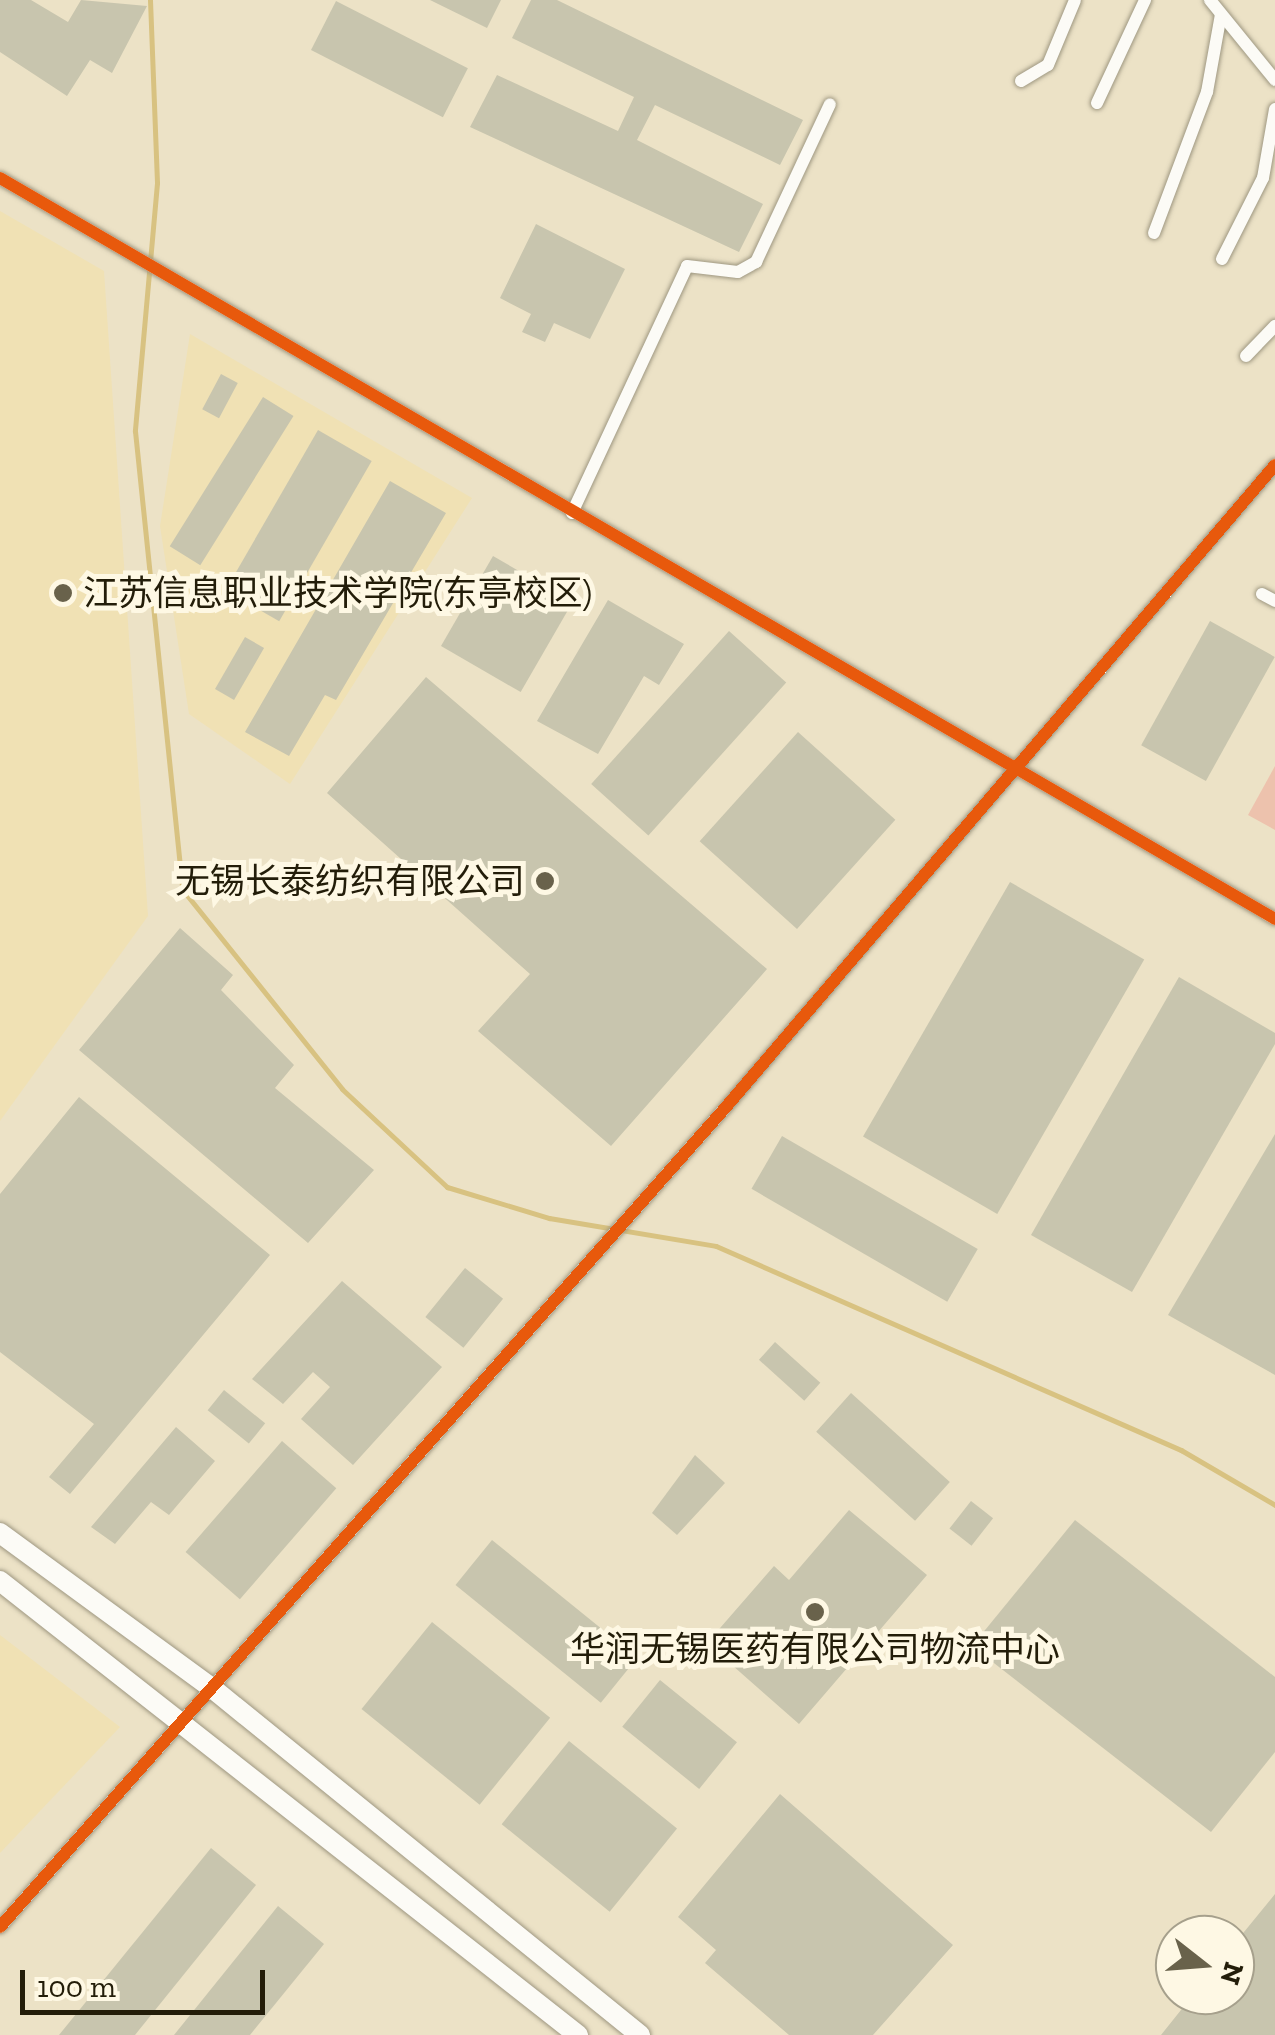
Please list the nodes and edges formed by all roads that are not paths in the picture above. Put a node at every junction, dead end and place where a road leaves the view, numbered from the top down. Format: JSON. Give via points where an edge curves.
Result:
{"nodes":[{"id":1,"x":1075,"y":0,"type":"edge"},
{"id":2,"x":1145,"y":0,"type":"edge"},
{"id":3,"x":1210,"y":0,"type":"edge"},
{"id":4,"x":1221,"y":14,"type":"junction"},
{"id":5,"x":1275,"y":80,"type":"edge"},
{"id":6,"x":1021,"y":81,"type":"dead end"},
{"id":7,"x":1097,"y":103,"type":"dead end"},
{"id":8,"x":830,"y":104,"type":"dead end"},
{"id":9,"x":1275,"y":109,"type":"edge"},
{"id":10,"x":0,"y":178,"type":"edge"},
{"id":11,"x":1154,"y":234,"type":"dead end"},
{"id":12,"x":1222,"y":258,"type":"dead end"},
{"id":13,"x":1275,"y":326,"type":"edge"},
{"id":14,"x":1246,"y":356,"type":"dead end"},
{"id":15,"x":1275,"y":465,"type":"edge"},
{"id":16,"x":572,"y":513,"type":"junction"},
{"id":17,"x":1015,"y":769,"type":"junction"},
{"id":18,"x":1275,"y":919,"type":"edge"},
{"id":19,"x":0,"y":1532,"type":"edge"},
{"id":20,"x":0,"y":1581,"type":"edge"},
{"id":21,"x":212,"y":1688,"type":"junction"},
{"id":22,"x":181,"y":1722,"type":"junction"},
{"id":23,"x":0,"y":1928,"type":"edge"},
{"id":24,"x":578,"y":2035,"type":"edge"},
{"id":25,"x":640,"y":2035,"type":"edge"}],
"edges":[{"from":1,"to":6,"type":"street","via":[[1048,65]]},
{"from":2,"to":7,"type":"street"},
{"from":3,"to":4,"type":"street"},
{"from":4,"to":5,"type":"street"},
{"from":4,"to":11,"type":"street","via":[[1207,92]]},
{"from":8,"to":16,"type":"street","via":[[756,262],[738,272],[687,266]]},
{"from":9,"to":12,"type":"street","via":[[1263,178]]},
{"from":10,"to":16,"type":"street"},
{"from":13,"to":14,"type":"street"},
{"from":15,"to":17,"type":"street"},
{"from":16,"to":17,"type":"street"},
{"from":17,"to":18,"type":"street"},
{"from":17,"to":21,"type":"street"},
{"from":19,"to":21,"type":"main road"},
{"from":20,"to":22,"type":"main road"},
{"from":21,"to":22,"type":"street"},
{"from":21,"to":25,"type":"main road"},
{"from":22,"to":23,"type":"street"},
{"from":22,"to":24,"type":"main road"}]}
